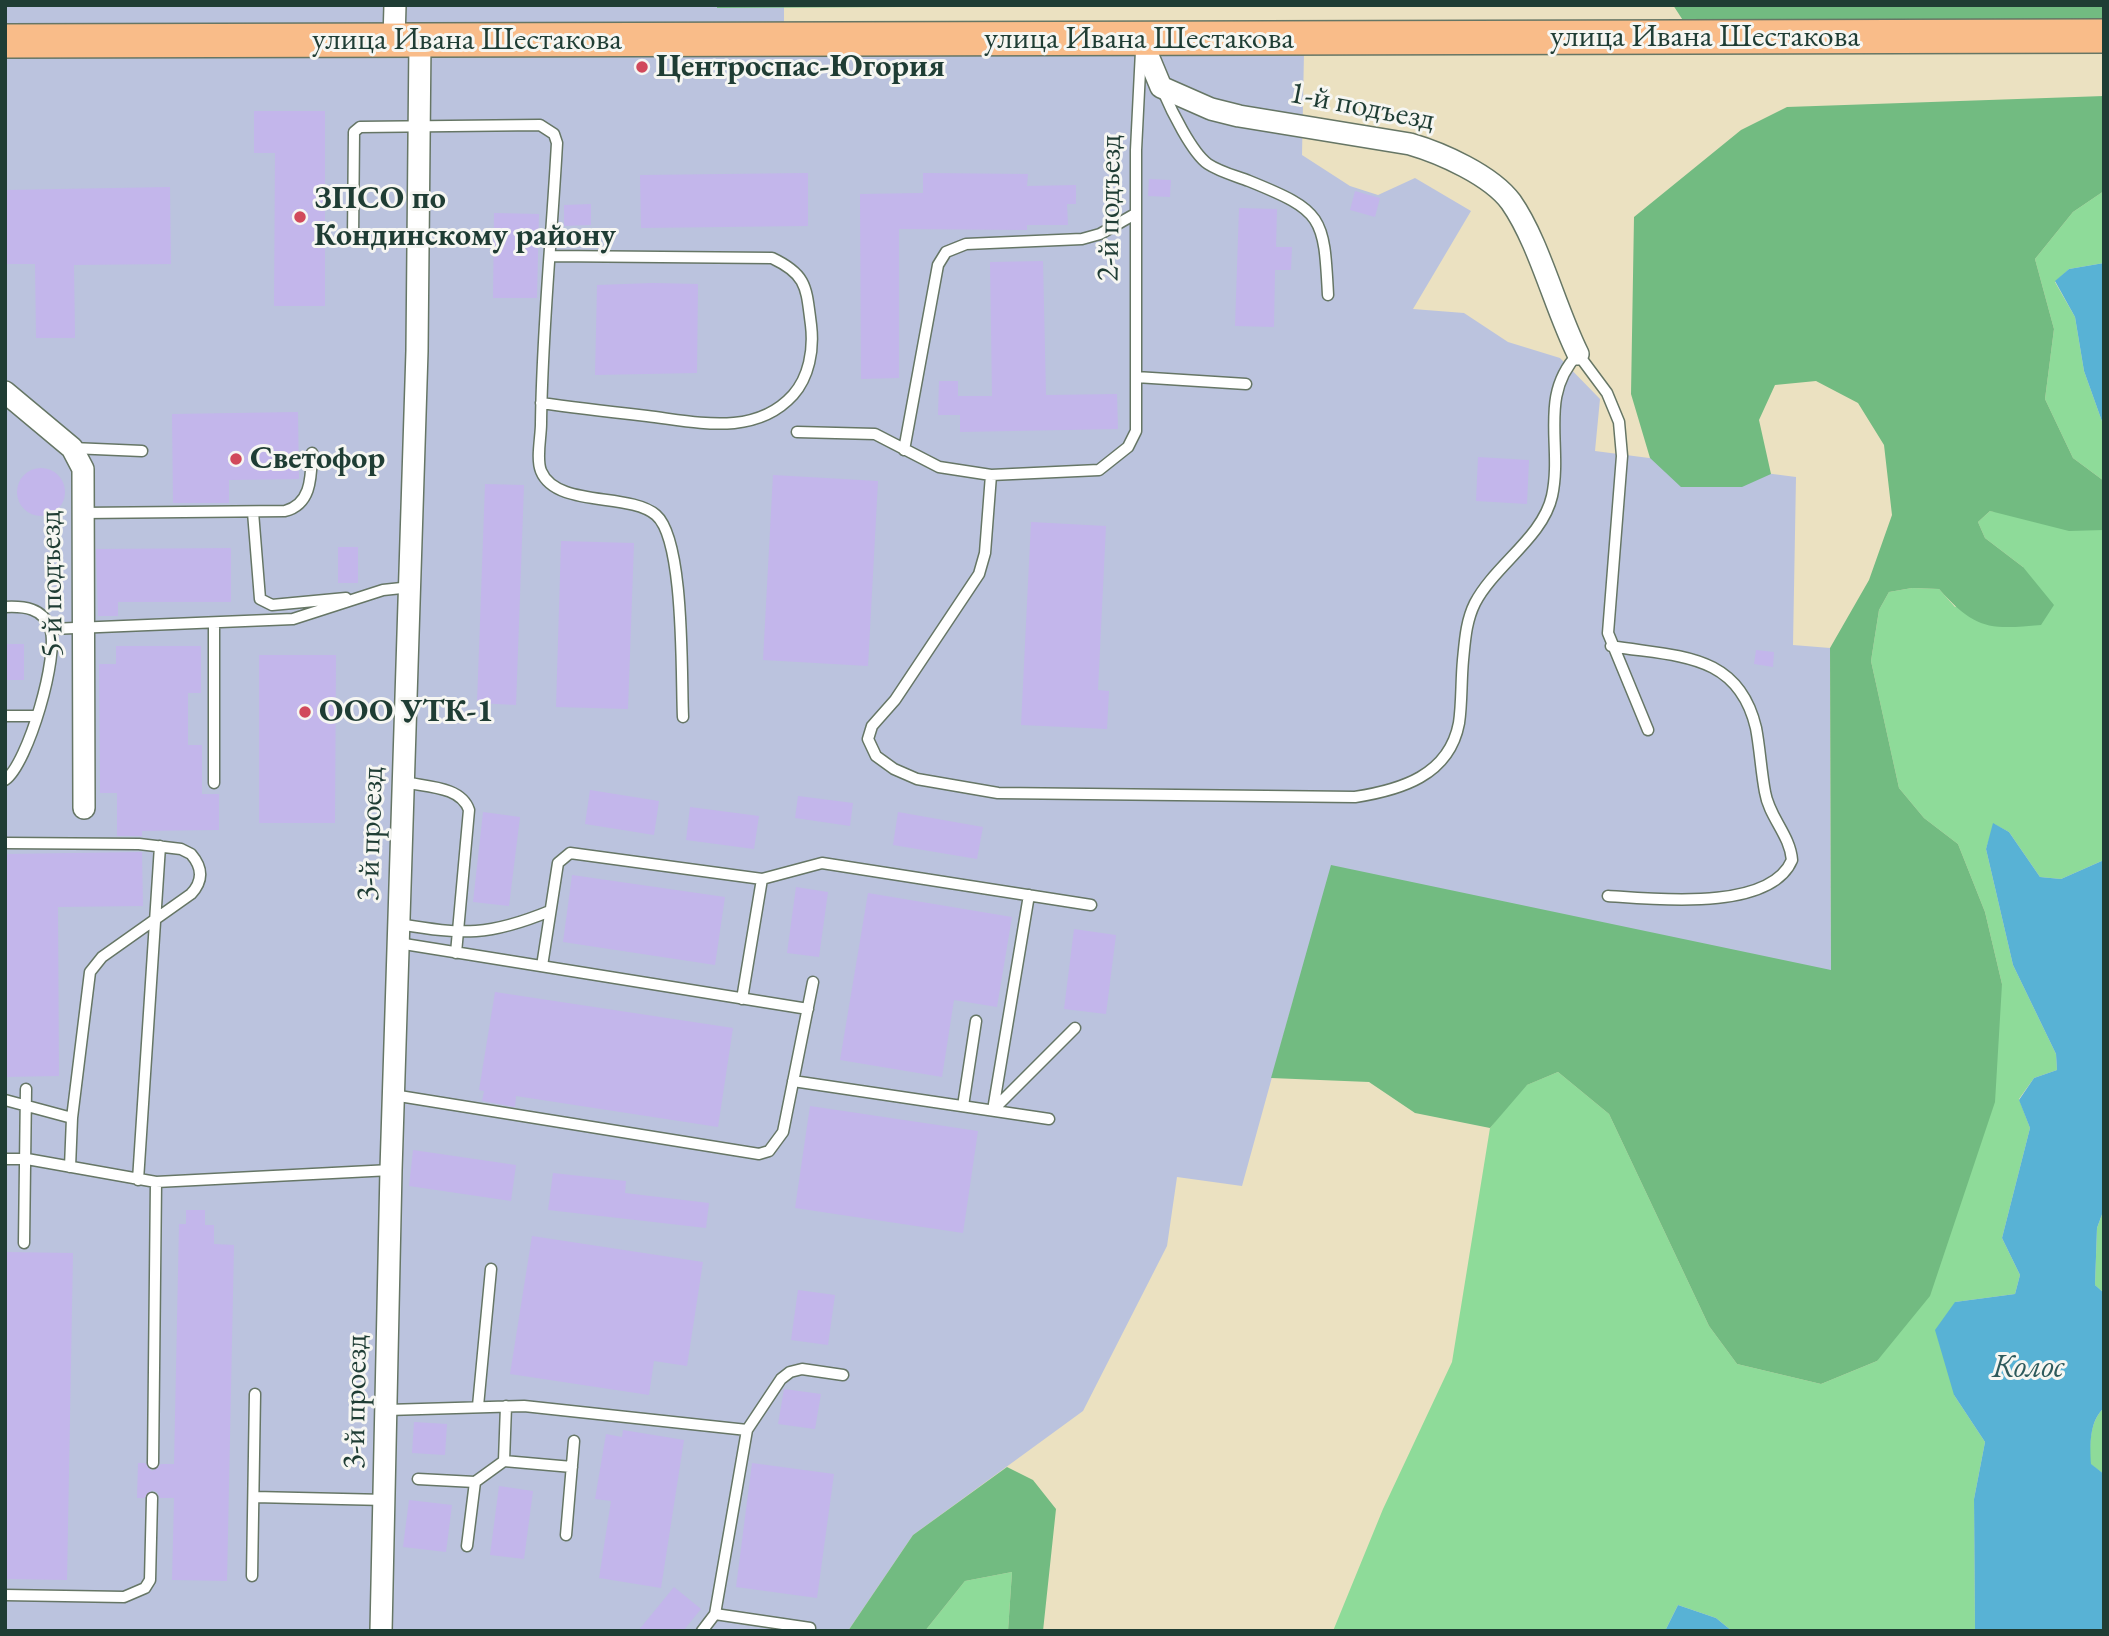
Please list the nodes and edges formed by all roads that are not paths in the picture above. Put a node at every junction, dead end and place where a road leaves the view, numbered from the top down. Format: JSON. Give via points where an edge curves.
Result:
{"nodes":[{"id":1,"x":395,"y":5,"type":"edge"},
{"id":2,"x":2104,"y":36,"type":"edge"},
{"id":3,"x":1141,"y":39,"type":"junction"},
{"id":4,"x":407,"y":40,"type":"junction"},
{"id":5,"x":5,"y":41,"type":"edge"},
{"id":6,"x":1161,"y":87,"type":"junction"},
{"id":7,"x":419,"y":127,"type":"junction"},
{"id":8,"x":1135,"y":214,"type":"junction"},
{"id":9,"x":354,"y":239,"type":"dead end"},
{"id":10,"x":551,"y":256,"type":"junction"},
{"id":11,"x":1328,"y":295,"type":"dead end"},
{"id":12,"x":1578,"y":354,"type":"junction"},
{"id":13,"x":1136,"y":377,"type":"junction"},
{"id":14,"x":1246,"y":384,"type":"dead end"},
{"id":15,"x":5,"y":392,"type":"edge"},
{"id":16,"x":541,"y":404,"type":"junction"},
{"id":17,"x":797,"y":432,"type":"dead end"},
{"id":18,"x":72,"y":448,"type":"junction"},
{"id":19,"x":904,"y":450,"type":"junction"},
{"id":20,"x":142,"y":451,"type":"dead end"},
{"id":21,"x":312,"y":453,"type":"dead end"},
{"id":22,"x":991,"y":475,"type":"junction"},
{"id":23,"x":253,"y":512,"type":"junction"},
{"id":24,"x":82,"y":513,"type":"junction"},
{"id":25,"x":411,"y":587,"type":"junction"},
{"id":26,"x":360,"y":597,"type":"junction"},
{"id":27,"x":5,"y":607,"type":"edge"},
{"id":28,"x":214,"y":623,"type":"junction"},
{"id":29,"x":85,"y":628,"type":"junction"},
{"id":30,"x":51,"y":629,"type":"junction"},
{"id":31,"x":1611,"y":646,"type":"junction"},
{"id":32,"x":5,"y":716,"type":"edge"},
{"id":33,"x":37,"y":716,"type":"junction"},
{"id":34,"x":683,"y":717,"type":"dead end"},
{"id":35,"x":1648,"y":730,"type":"dead end"},
{"id":36,"x":5,"y":780,"type":"edge"},
{"id":37,"x":404,"y":782,"type":"junction"},
{"id":38,"x":214,"y":783,"type":"dead end"},
{"id":39,"x":83,"y":808,"type":"dead end"},
{"id":40,"x":5,"y":843,"type":"edge"},
{"id":41,"x":160,"y":846,"type":"junction"},
{"id":42,"x":762,"y":879,"type":"junction"},
{"id":43,"x":1029,"y":895,"type":"junction"},
{"id":44,"x":1608,"y":896,"type":"dead end"},
{"id":45,"x":1091,"y":905,"type":"dead end"},
{"id":46,"x":550,"y":911,"type":"junction"},
{"id":47,"x":156,"y":919,"type":"junction"},
{"id":48,"x":458,"y":933,"type":"junction"},
{"id":49,"x":399,"y":934,"type":"junction"},
{"id":50,"x":456,"y":953,"type":"junction"},
{"id":51,"x":542,"y":967,"type":"junction"},
{"id":52,"x":813,"y":982,"type":"dead end"},
{"id":53,"x":742,"y":999,"type":"junction"},
{"id":54,"x":808,"y":1009,"type":"junction"},
{"id":55,"x":976,"y":1021,"type":"dead end"},
{"id":56,"x":1075,"y":1028,"type":"dead end"},
{"id":57,"x":793,"y":1081,"type":"junction"},
{"id":58,"x":26,"y":1089,"type":"dead end"},
{"id":59,"x":393,"y":1095,"type":"junction"},
{"id":60,"x":5,"y":1100,"type":"edge"},
{"id":61,"x":27,"y":1106,"type":"junction"},
{"id":62,"x":962,"y":1106,"type":"junction"},
{"id":63,"x":993,"y":1110,"type":"junction"},
{"id":64,"x":72,"y":1118,"type":"junction"},
{"id":65,"x":1049,"y":1119,"type":"dead end"},
{"id":66,"x":5,"y":1158,"type":"edge"},
{"id":67,"x":27,"y":1159,"type":"junction"},
{"id":68,"x":70,"y":1167,"type":"junction"},
{"id":69,"x":391,"y":1170,"type":"junction"},
{"id":70,"x":138,"y":1180,"type":"junction"},
{"id":71,"x":156,"y":1182,"type":"junction"},
{"id":72,"x":24,"y":1243,"type":"dead end"},
{"id":73,"x":491,"y":1269,"type":"dead end"},
{"id":74,"x":843,"y":1375,"type":"dead end"},
{"id":75,"x":255,"y":1394,"type":"dead end"},
{"id":76,"x":478,"y":1406,"type":"junction"},
{"id":77,"x":506,"y":1406,"type":"junction"},
{"id":78,"x":387,"y":1410,"type":"junction"},
{"id":79,"x":747,"y":1430,"type":"junction"},
{"id":80,"x":574,"y":1441,"type":"dead end"},
{"id":81,"x":505,"y":1461,"type":"junction"},
{"id":82,"x":153,"y":1463,"type":"dead end"},
{"id":83,"x":572,"y":1467,"type":"junction"},
{"id":84,"x":418,"y":1479,"type":"dead end"},
{"id":85,"x":475,"y":1482,"type":"junction"},
{"id":86,"x":254,"y":1497,"type":"junction"},
{"id":87,"x":152,"y":1498,"type":"dead end"},
{"id":88,"x":386,"y":1500,"type":"junction"},
{"id":89,"x":566,"y":1535,"type":"dead end"},
{"id":90,"x":467,"y":1546,"type":"dead end"},
{"id":91,"x":252,"y":1576,"type":"dead end"},
{"id":92,"x":5,"y":1595,"type":"edge"},
{"id":93,"x":715,"y":1614,"type":"junction"},
{"id":94,"x":810,"y":1628,"type":"dead end"},
{"id":95,"x":381,"y":1631,"type":"edge"},
{"id":96,"x":702,"y":1631,"type":"edge"}],
"edges":[{"from":1,"to":4,"type":"street","name":"3-й проезд"},
{"from":2,"to":3,"type":"main road","name":"улица Ивана Шестакова"},
{"from":3,"to":4,"type":"main road","name":"улица Ивана Шестакова"},
{"from":3,"to":6,"type":"street"},
{"from":3,"to":8,"type":"lane","name":"2-й подъезд"},
{"from":4,"to":5,"type":"main road","name":"улица Ивана Шестакова"},
{"from":4,"to":7,"type":"street","name":"3-й проезд"},
{"from":6,"to":11,"type":"lane","via":[[1209,165],[1285,195],[1310,211],[1325,240]]},
{"from":6,"to":12,"type":"street","name":"1-й подъезд","via":[[1212,109],[1376,136],[1435,151],[1464,167],[1510,201]]},
{"from":7,"to":9,"type":"lane","via":[[360,127],[354,132]]},
{"from":7,"to":10,"type":"lane","via":[[540,125],[554,134]]},
{"from":7,"to":25,"type":"street","name":"3-й проезд"},
{"from":8,"to":13,"type":"lane","name":"2-й подъезд"},
{"from":8,"to":19,"type":"lane","via":[[1082,239],[966,244],[946,252],[938,265]]},
{"from":10,"to":16,"type":"lane"},
{"from":10,"to":16,"type":"lane","via":[[772,258],[795,269],[807,294],[812,334],[802,385],[783,406],[744,423],[715,424]]},
{"from":12,"to":22,"type":"lane","via":[[1558,383],[1553,493],[1548,510],[1485,585],[1466,628],[1459,724],[1449,753],[1424,777],[1393,791],[1354,797],[998,793],[917,779],[876,756],[868,739],[872,726],[895,700],[979,574]]},
{"from":12,"to":31,"type":"lane","via":[[1616,410],[1622,440],[1608,634]]},
{"from":13,"to":14,"type":"lane"},
{"from":13,"to":22,"type":"lane","name":"2-й подъезд","via":[[1136,431],[1116,460],[1099,470]]},
{"from":15,"to":18,"type":"street"},
{"from":16,"to":34,"type":"lane","via":[[540,470],[553,486],[646,511],[657,516],[670,538],[676,571]]},
{"from":17,"to":19,"type":"lane","name":"2-й подъезд","via":[[875,434]]},
{"from":18,"to":20,"type":"lane"},
{"from":18,"to":24,"type":"street","name":"5-й подъезд","via":[[83,470]]},
{"from":19,"to":22,"type":"lane","name":"2-й подъезд","via":[[939,467]]},
{"from":21,"to":23,"type":"lane","via":[[311,481],[301,504],[285,512]]},
{"from":23,"to":24,"type":"lane"},
{"from":23,"to":26,"type":"lane","via":[[257,590],[265,603]]},
{"from":24,"to":29,"type":"street","name":"5-й подъезд"},
{"from":25,"to":26,"type":"lane"},
{"from":25,"to":37,"type":"street","name":"3-й проезд"},
{"from":26,"to":28,"type":"lane","via":[[293,619]]},
{"from":27,"to":30,"type":"lane","via":[[33,609]]},
{"from":28,"to":29,"type":"lane"},
{"from":28,"to":38,"type":"lane"},
{"from":29,"to":30,"type":"lane"},
{"from":29,"to":39,"type":"street","name":"5-й подъезд"},
{"from":30,"to":33,"type":"lane","via":[[46,692]]},
{"from":31,"to":35,"type":"lane"},
{"from":31,"to":44,"type":"lane","via":[[1699,661],[1735,681],[1756,727],[1770,812],[1791,848],[1792,860],[1780,879],[1749,891],[1677,900]]},
{"from":32,"to":33,"type":"lane"},
{"from":33,"to":36,"type":"lane","via":[[19,766]]},
{"from":37,"to":48,"type":"lane","via":[[457,793],[466,800],[469,822]]},
{"from":37,"to":49,"type":"street","name":"3-й проезд"},
{"from":40,"to":41,"type":"lane"},
{"from":41,"to":47,"type":"lane"},
{"from":41,"to":47,"type":"lane","via":[[191,854],[198,862],[200,882]]},
{"from":42,"to":43,"type":"lane","via":[[822,863]]},
{"from":42,"to":46,"type":"lane","via":[[570,853],[558,863]]},
{"from":42,"to":53,"type":"lane"},
{"from":43,"to":45,"type":"lane"},
{"from":43,"to":63,"type":"lane"},
{"from":46,"to":48,"type":"lane","via":[[506,929]]},
{"from":46,"to":51,"type":"lane"},
{"from":47,"to":64,"type":"lane","via":[[102,957],[90,972]]},
{"from":47,"to":70,"type":"lane"},
{"from":48,"to":49,"type":"lane"},
{"from":48,"to":50,"type":"lane"},
{"from":49,"to":50,"type":"lane"},
{"from":49,"to":59,"type":"street","name":"3-й проезд"},
{"from":50,"to":51,"type":"lane"},
{"from":51,"to":53,"type":"lane"},
{"from":52,"to":54,"type":"lane"},
{"from":53,"to":54,"type":"lane"},
{"from":54,"to":57,"type":"lane"},
{"from":55,"to":62,"type":"lane"},
{"from":56,"to":63,"type":"lane"},
{"from":57,"to":59,"type":"lane","via":[[783,1132],[769,1151],[759,1154]]},
{"from":57,"to":62,"type":"lane"},
{"from":58,"to":61,"type":"lane"},
{"from":59,"to":69,"type":"street","name":"3-й проезд"},
{"from":60,"to":61,"type":"lane"},
{"from":61,"to":64,"type":"lane"},
{"from":61,"to":67,"type":"lane"},
{"from":62,"to":63,"type":"lane"},
{"from":63,"to":65,"type":"lane"},
{"from":64,"to":68,"type":"lane"},
{"from":66,"to":67,"type":"lane"},
{"from":67,"to":68,"type":"lane"},
{"from":67,"to":72,"type":"lane"},
{"from":68,"to":70,"type":"lane"},
{"from":69,"to":71,"type":"lane"},
{"from":69,"to":78,"type":"street","name":"3-й проезд"},
{"from":70,"to":71,"type":"lane"},
{"from":71,"to":82,"type":"lane"},
{"from":73,"to":76,"type":"lane"},
{"from":74,"to":79,"type":"lane","via":[[802,1369],[790,1372]]},
{"from":75,"to":86,"type":"lane"},
{"from":76,"to":77,"type":"lane"},
{"from":76,"to":78,"type":"lane"},
{"from":77,"to":79,"type":"lane"},
{"from":77,"to":81,"type":"lane"},
{"from":78,"to":88,"type":"street","name":"3-й проезд"},
{"from":79,"to":93,"type":"lane"},
{"from":80,"to":83,"type":"lane"},
{"from":81,"to":83,"type":"lane"},
{"from":81,"to":85,"type":"lane"},
{"from":83,"to":89,"type":"lane"},
{"from":84,"to":85,"type":"lane"},
{"from":85,"to":90,"type":"lane"},
{"from":86,"to":88,"type":"lane"},
{"from":86,"to":91,"type":"lane"},
{"from":87,"to":92,"type":"lane","via":[[150,1580],[145,1588],[124,1597]]},
{"from":88,"to":95,"type":"street","name":"3-й проезд"},
{"from":93,"to":94,"type":"lane"},
{"from":93,"to":96,"type":"lane"}]}
